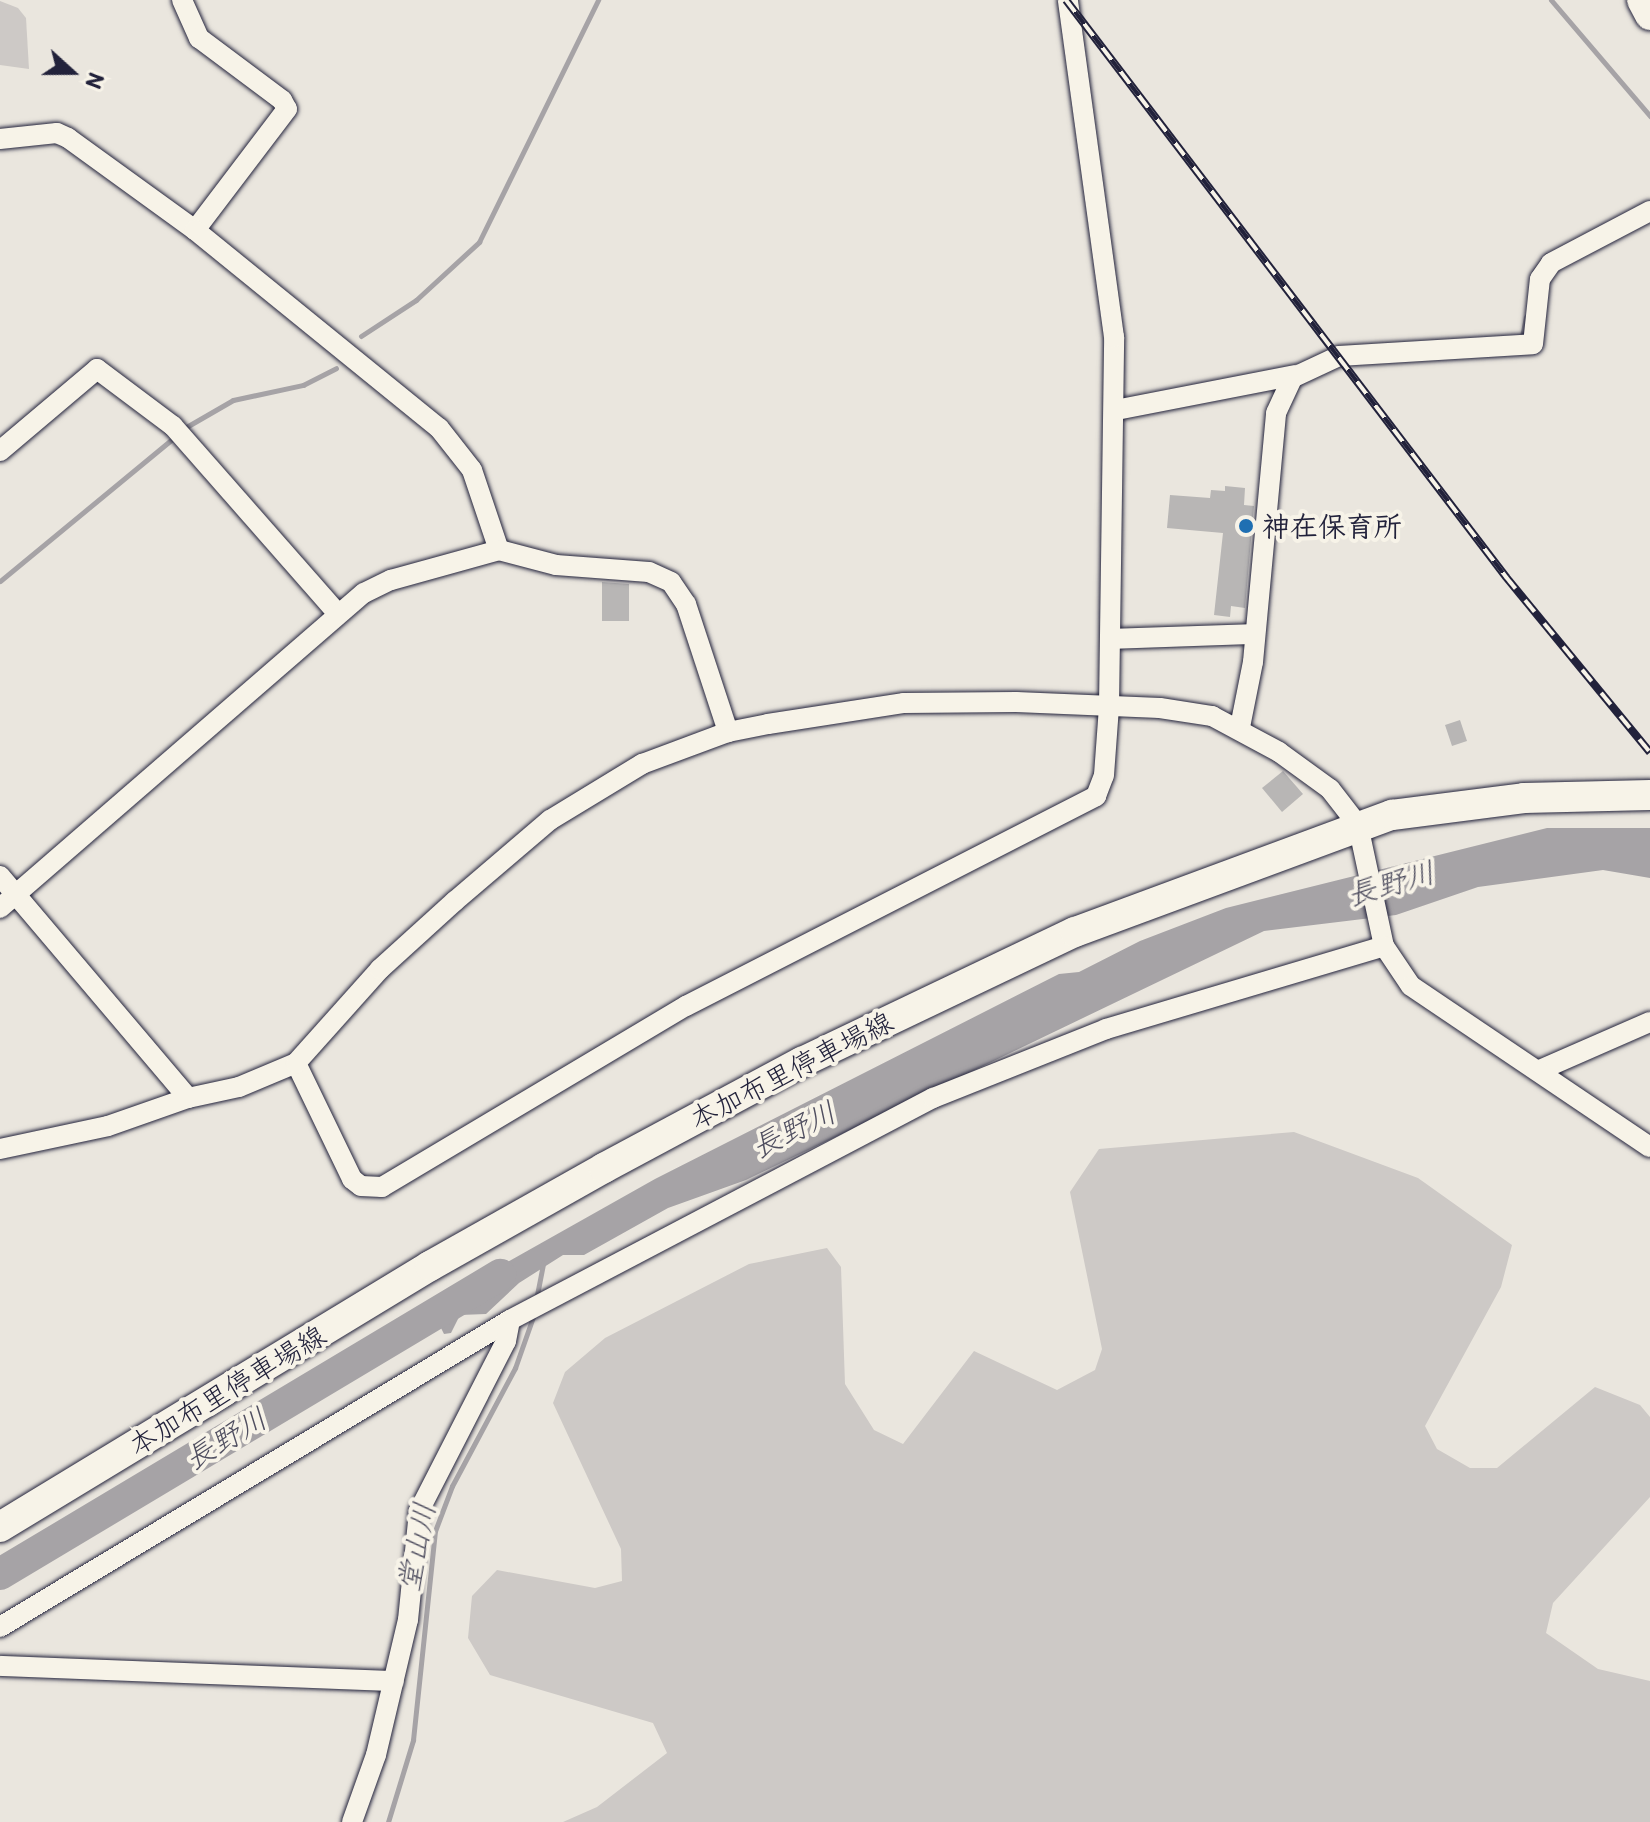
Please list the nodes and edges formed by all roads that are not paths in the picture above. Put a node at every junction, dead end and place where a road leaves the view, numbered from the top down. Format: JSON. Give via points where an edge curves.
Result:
{"nodes":[{"id":1,"x":182,"y":0,"type":"edge"},
{"id":2,"x":1068,"y":0,"type":"edge"},
{"id":3,"x":1642,"y":0,"type":"edge"},
{"id":4,"x":1650,"y":15,"type":"edge"},
{"id":5,"x":0,"y":139,"type":"edge"},
{"id":6,"x":1650,"y":211,"type":"edge"},
{"id":7,"x":195,"y":230,"type":"junction"},
{"id":8,"x":1298,"y":375,"type":"junction"},
{"id":9,"x":1116,"y":410,"type":"junction"},
{"id":10,"x":0,"y":451,"type":"edge"},
{"id":11,"x":499,"y":550,"type":"junction"},
{"id":12,"x":338,"y":614,"type":"junction"},
{"id":13,"x":1255,"y":634,"type":"junction"},
{"id":14,"x":1111,"y":639,"type":"junction"},
{"id":15,"x":1109,"y":707,"type":"junction"},
{"id":16,"x":1240,"y":727,"type":"junction"},
{"id":17,"x":728,"y":732,"type":"junction"},
{"id":18,"x":1650,"y":795,"type":"edge"},
{"id":19,"x":1358,"y":825,"type":"junction"},
{"id":20,"x":0,"y":876,"type":"edge"},
{"id":21,"x":16,"y":894,"type":"junction"},
{"id":22,"x":0,"y":908,"type":"edge"},
{"id":23,"x":1384,"y":946,"type":"junction"},
{"id":24,"x":1650,"y":1022,"type":"edge"},
{"id":25,"x":296,"y":1063,"type":"junction"},
{"id":26,"x":1540,"y":1070,"type":"junction"},
{"id":27,"x":188,"y":1098,"type":"junction"},
{"id":28,"x":1650,"y":1147,"type":"edge"},
{"id":29,"x":0,"y":1149,"type":"edge"},
{"id":30,"x":510,"y":1320,"type":"junction"},
{"id":31,"x":0,"y":1527,"type":"edge"},
{"id":32,"x":0,"y":1627,"type":"edge"},
{"id":33,"x":0,"y":1666,"type":"edge"},
{"id":34,"x":394,"y":1681,"type":"junction"},
{"id":35,"x":352,"y":1822,"type":"edge"}],
"edges":[{"from":1,"to":7,"type":"street","via":[[199,38],[287,109]]},
{"from":2,"to":9,"type":"street","via":[[1114,337]]},
{"from":3,"to":4,"type":"main road"},
{"from":5,"to":7,"type":"street","via":[[57,133],[68,138]]},
{"from":6,"to":8,"type":"street","via":[[1551,263],[1540,279],[1533,344],[1339,356]]},
{"from":7,"to":11,"type":"street","via":[[454,444],[472,470]]},
{"from":8,"to":9,"type":"street"},
{"from":8,"to":13,"type":"street","via":[[1285,386],[1276,413]]},
{"from":9,"to":14,"type":"street"},
{"from":10,"to":12,"type":"street","via":[[97,369],[173,426]]},
{"from":11,"to":12,"type":"street","via":[[391,580]]},
{"from":11,"to":17,"type":"street","via":[[556,565],[649,572],[671,582],[686,604]]},
{"from":12,"to":21,"type":"street"},
{"from":13,"to":14,"type":"street"},
{"from":13,"to":16,"type":"street","via":[[1248,706]]},
{"from":14,"to":15,"type":"street"},
{"from":15,"to":16,"type":"street","via":[[1160,708]]},
{"from":15,"to":17,"type":"street","via":[[904,703]]},
{"from":15,"to":25,"type":"street","via":[[1102,788],[1083,806],[919,882],[686,1006],[382,1187],[361,1186],[352,1179]]},
{"from":16,"to":19,"type":"street","via":[[1330,789]]},
{"from":17,"to":25,"type":"street","via":[[642,764],[550,820],[380,969]]},
{"from":18,"to":19,"type":"main road","name":"本加布里停車場線","via":[[1469,803]]},
{"from":19,"to":23,"type":"street"},
{"from":19,"to":31,"type":"main road","name":"本加布里停車場線","via":[[1075,932],[802,1062],[430,1266]]},
{"from":20,"to":21,"type":"street"},
{"from":21,"to":22,"type":"street"},
{"from":21,"to":27,"type":"street"},
{"from":23,"to":26,"type":"street","via":[[1411,986]]},
{"from":23,"to":30,"type":"street","via":[[1106,1029],[933,1098]]},
{"from":24,"to":26,"type":"street"},
{"from":25,"to":27,"type":"street","via":[[239,1087]]},
{"from":26,"to":28,"type":"street"},
{"from":27,"to":29,"type":"street","via":[[108,1126]]},
{"from":30,"to":32,"type":"street"},
{"from":30,"to":34,"type":"street","via":[[506,1341],[419,1511],[408,1620]]},
{"from":33,"to":34,"type":"street"},
{"from":34,"to":35,"type":"street"}]}
